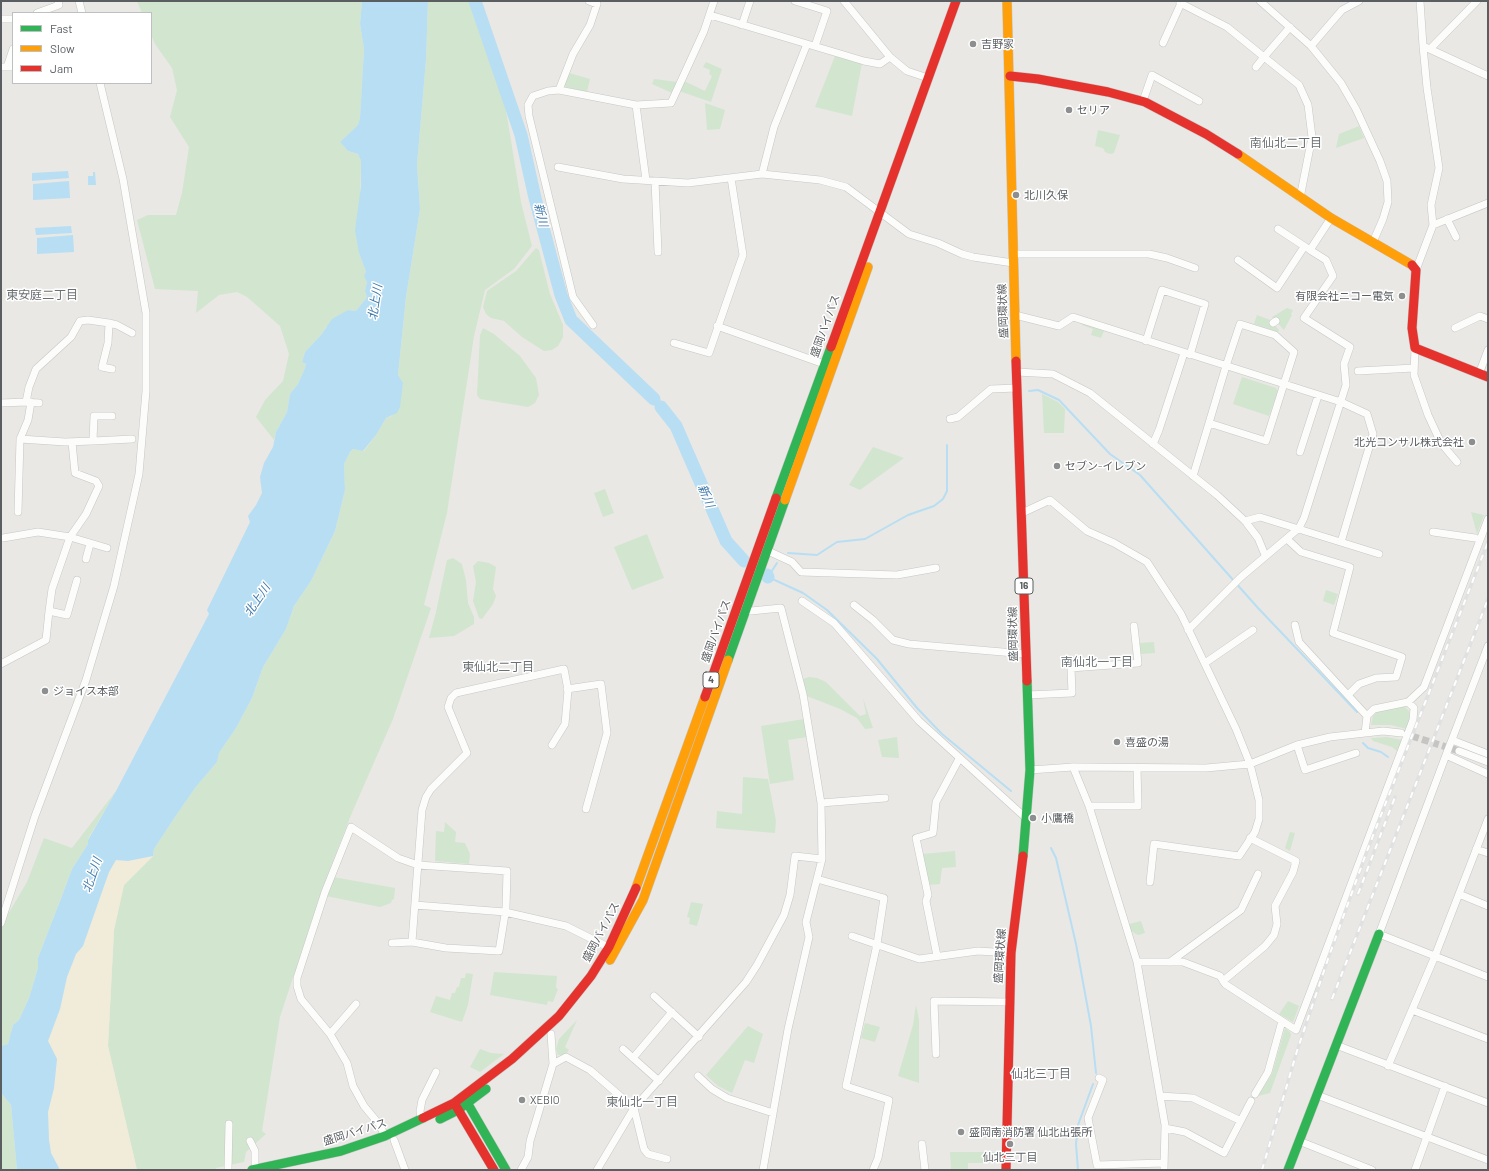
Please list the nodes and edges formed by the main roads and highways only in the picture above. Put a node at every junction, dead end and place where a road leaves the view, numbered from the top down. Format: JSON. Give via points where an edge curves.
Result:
{"nodes":[{"id":1,"x":956,"y":1,"type":"edge"},
{"id":2,"x":964,"y":1,"type":"edge"},
{"id":3,"x":1007,"y":1,"type":"edge"},
{"id":4,"x":1010,"y":76,"type":"junction"},
{"id":5,"x":886,"y":218,"type":"junction"},
{"id":6,"x":1488,"y":377,"type":"edge"},
{"id":7,"x":1379,"y":934,"type":"road end"},
{"id":8,"x":612,"y":949,"type":"junction"},
{"id":9,"x":465,"y":1100,"type":"junction"},
{"id":10,"x":456,"y":1107,"type":"junction"},
{"id":11,"x":253,"y":1167,"type":"edge"},
{"id":12,"x":291,"y":1170,"type":"edge"},
{"id":13,"x":494,"y":1170,"type":"edge"},
{"id":14,"x":506,"y":1170,"type":"edge"},
{"id":15,"x":1006,"y":1170,"type":"edge"},
{"id":16,"x":1288,"y":1170,"type":"edge"}],
"edges":[{"from":1,"to":5,"type":"main road","name":"盛岡バイパス","number":"4","via":[[928,78]]},
{"from":2,"to":5,"type":"main road","name":"盛岡バイパス","number":"4"},
{"from":3,"to":4,"type":"main road","name":"盛岡環状線","number":"16"},
{"from":4,"to":6,"type":"main road","via":[[1108,92],[1142,101],[1242,156],[1331,218],[1412,264],[1416,270],[1412,328],[1415,348]]},
{"from":4,"to":15,"type":"main road","name":"盛岡環状線","number":"16","via":[[1011,259],[1030,770],[1027,819],[1011,953]]},
{"from":5,"to":8,"type":"main road","name":"盛岡バイパス","number":"4","via":[[824,364]]},
{"from":5,"to":8,"type":"main road","name":"盛岡バイパス","number":"4","via":[[643,900]]},
{"from":7,"to":16,"type":"main road"},
{"from":8,"to":9,"type":"main road","name":"盛岡バイパス","number":"4","via":[[559,1016]]},
{"from":8,"to":9,"type":"main road","name":"盛岡バイパス","number":"4","via":[[587,994],[551,1034],[524,1058]]},
{"from":9,"to":10,"type":"main road","name":"盛岡バイパス","number":"4"},
{"from":9,"to":14,"type":"main road"},
{"from":10,"to":11,"type":"main road","name":"盛岡バイパス","number":"4","via":[[341,1151]]},
{"from":10,"to":12,"type":"main road","name":"盛岡バイパス","number":"4","via":[[394,1140],[340,1159]]},
{"from":10,"to":13,"type":"main road"}]}
